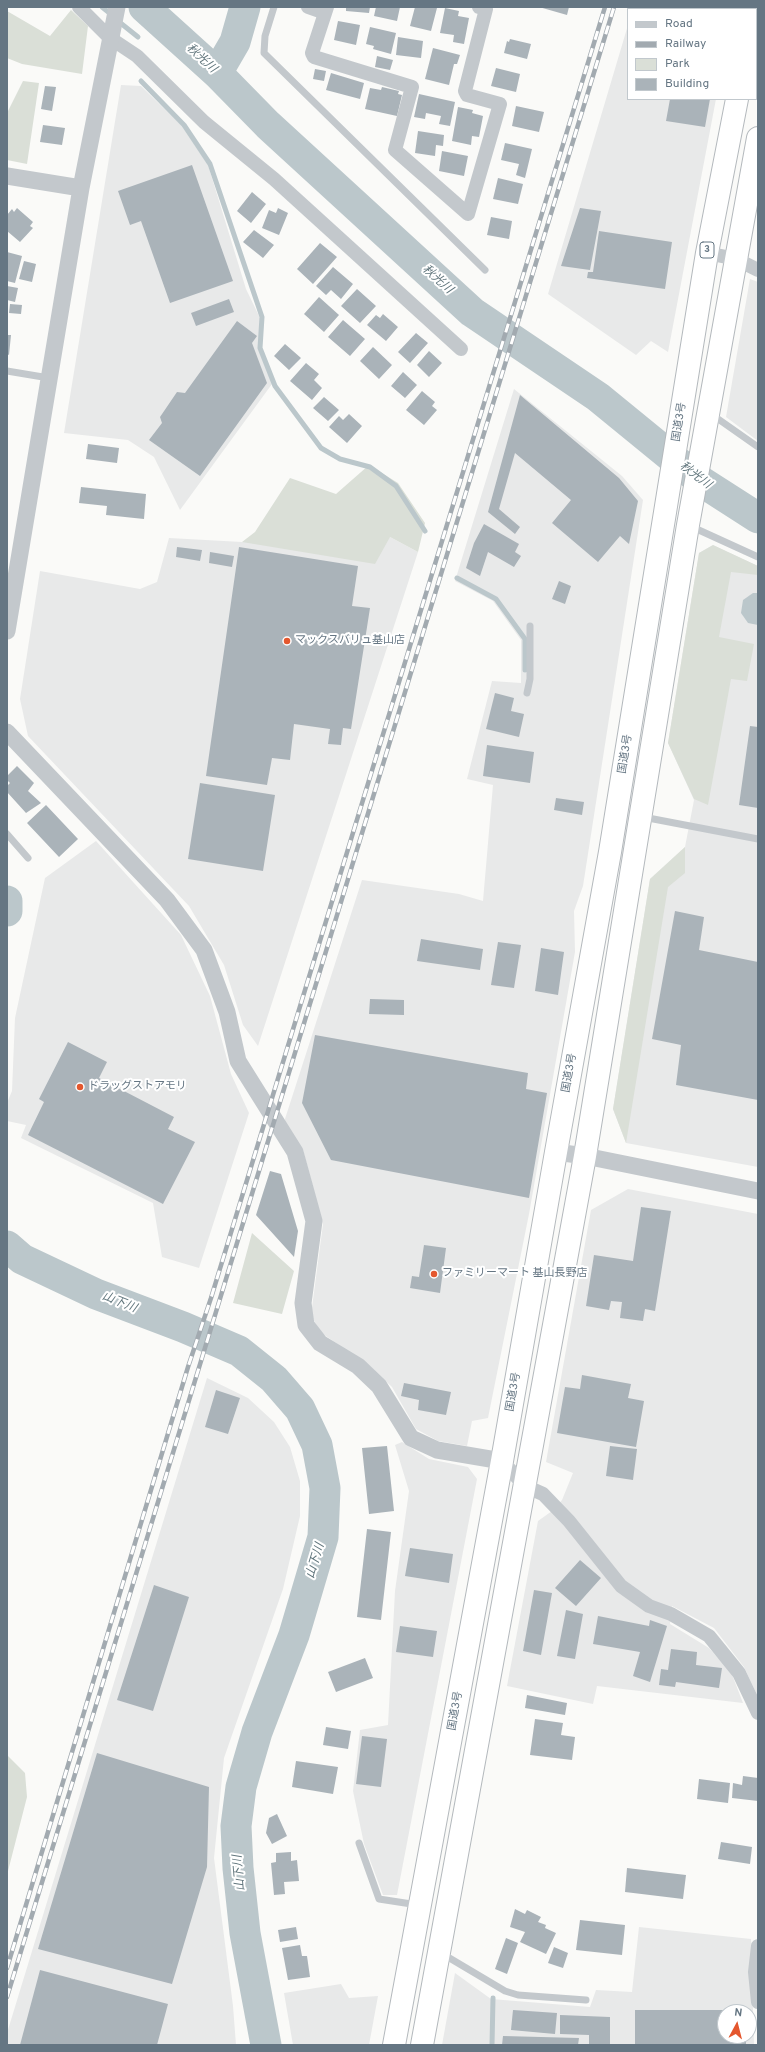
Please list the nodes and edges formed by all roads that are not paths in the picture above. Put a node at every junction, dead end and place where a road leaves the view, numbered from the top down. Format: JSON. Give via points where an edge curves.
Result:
{"nodes":[{"id":1,"x":79,"y":7,"type":"edge"},
{"id":2,"x":117,"y":7,"type":"edge"},
{"id":3,"x":274,"y":7,"type":"edge"},
{"id":4,"x":308,"y":7,"type":"edge"},
{"id":5,"x":479,"y":7,"type":"edge"},
{"id":6,"x":326,"y":10,"type":"edge"},
{"id":7,"x":111,"y":34,"type":"junction"},
{"id":8,"x":737,"y":100,"type":"edge"},
{"id":9,"x":758,"y":138,"type":"edge"},
{"id":10,"x":7,"y":176,"type":"edge"},
{"id":11,"x":81,"y":188,"type":"junction"},
{"id":12,"x":707,"y":252,"type":"junction"},
{"id":13,"x":736,"y":259,"type":"junction"},
{"id":14,"x":485,"y":270,"type":"dead end"},
{"id":15,"x":758,"y":270,"type":"edge"},
{"id":16,"x":460,"y":349,"type":"dead end"},
{"id":17,"x":7,"y":371,"type":"edge"},
{"id":18,"x":49,"y":378,"type":"junction"},
{"id":19,"x":707,"y":416,"type":"junction"},
{"id":20,"x":758,"y":447,"type":"edge"},
{"id":21,"x":688,"y":520,"type":"junction"},
{"id":22,"x":758,"y":557,"type":"edge"},
{"id":23,"x":530,"y":626,"type":"dead end"},
{"id":24,"x":7,"y":631,"type":"edge"},
{"id":25,"x":527,"y":693,"type":"dead end"},
{"id":26,"x":7,"y":732,"type":"edge"},
{"id":27,"x":639,"y":816,"type":"junction"},
{"id":28,"x":7,"y":834,"type":"edge"},
{"id":29,"x":758,"y":839,"type":"edge"},
{"id":30,"x":28,"y":858,"type":"dead end"},
{"id":31,"x":556,"y":1152,"type":"junction"},
{"id":32,"x":585,"y":1156,"type":"junction"},
{"id":33,"x":758,"y":1191,"type":"edge"},
{"id":34,"x":502,"y":1462,"type":"junction"},
{"id":35,"x":525,"y":1486,"type":"junction"},
{"id":36,"x":758,"y":1713,"type":"edge"},
{"id":37,"x":359,"y":1843,"type":"dead end"},
{"id":38,"x":420,"y":1905,"type":"junction"},
{"id":39,"x":758,"y":1946,"type":"edge"},
{"id":40,"x":439,"y":1952,"type":"junction"},
{"id":41,"x":586,"y":2000,"type":"dead end"},
{"id":42,"x":758,"y":2002,"type":"edge"},
{"id":43,"x":394,"y":2045,"type":"edge"},
{"id":44,"x":422,"y":2045,"type":"edge"}],
"edges":[{"from":1,"to":7,"type":"street"},
{"from":2,"to":7,"type":"street"},
{"from":3,"to":14,"type":"lane","via":[[265,36],[264,53]]},
{"from":4,"to":6,"type":"street"},
{"from":5,"to":6,"type":"street","via":[[486,9],[465,91],[468,95],[500,104],[468,214],[395,150],[412,87],[314,57],[312,53]]},
{"from":7,"to":11,"type":"street"},
{"from":7,"to":16,"type":"street","via":[[204,122],[274,179]]},
{"from":8,"to":12,"type":"highway","name":"国道3号","number":"3"},
{"from":9,"to":13,"type":"highway"},
{"from":10,"to":11,"type":"street"},
{"from":11,"to":18,"type":"street"},
{"from":12,"to":13,"type":"street"},
{"from":12,"to":31,"type":"highway","name":"国道3号","number":"3","via":[[610,852]]},
{"from":13,"to":15,"type":"street"},
{"from":13,"to":19,"type":"highway"},
{"from":17,"to":18,"type":"lane"},
{"from":18,"to":24,"type":"street"},
{"from":19,"to":20,"type":"lane"},
{"from":19,"to":21,"type":"highway"},
{"from":21,"to":22,"type":"lane"},
{"from":21,"to":27,"type":"highway"},
{"from":23,"to":25,"type":"lane","via":[[530,679]]},
{"from":26,"to":34,"type":"street","via":[[167,900],[204,950],[227,1012],[238,1061],[298,1160],[314,1221],[303,1303],[306,1325],[320,1343],[358,1366],[379,1386],[411,1438],[437,1450]]},
{"from":27,"to":29,"type":"lane"},
{"from":27,"to":32,"type":"highway"},
{"from":28,"to":30,"type":"lane"},
{"from":31,"to":32,"type":"street"},
{"from":31,"to":34,"type":"highway","name":"国道3号","number":"3"},
{"from":32,"to":33,"type":"street"},
{"from":32,"to":35,"type":"highway"},
{"from":34,"to":35,"type":"street"},
{"from":34,"to":38,"type":"highway","name":"国道3号","number":"3"},
{"from":35,"to":36,"type":"street","via":[[543,1494],[569,1521],[621,1586],[649,1606],[672,1614],[709,1636],[739,1673]]},
{"from":35,"to":40,"type":"highway"},
{"from":37,"to":38,"type":"lane","via":[[379,1899]]},
{"from":38,"to":43,"type":"highway","name":"国道3号","number":"3"},
{"from":39,"to":42,"type":"street","via":[[755,1972]]},
{"from":40,"to":41,"type":"lane","via":[[505,1991],[518,1995]]},
{"from":40,"to":44,"type":"highway"}]}
